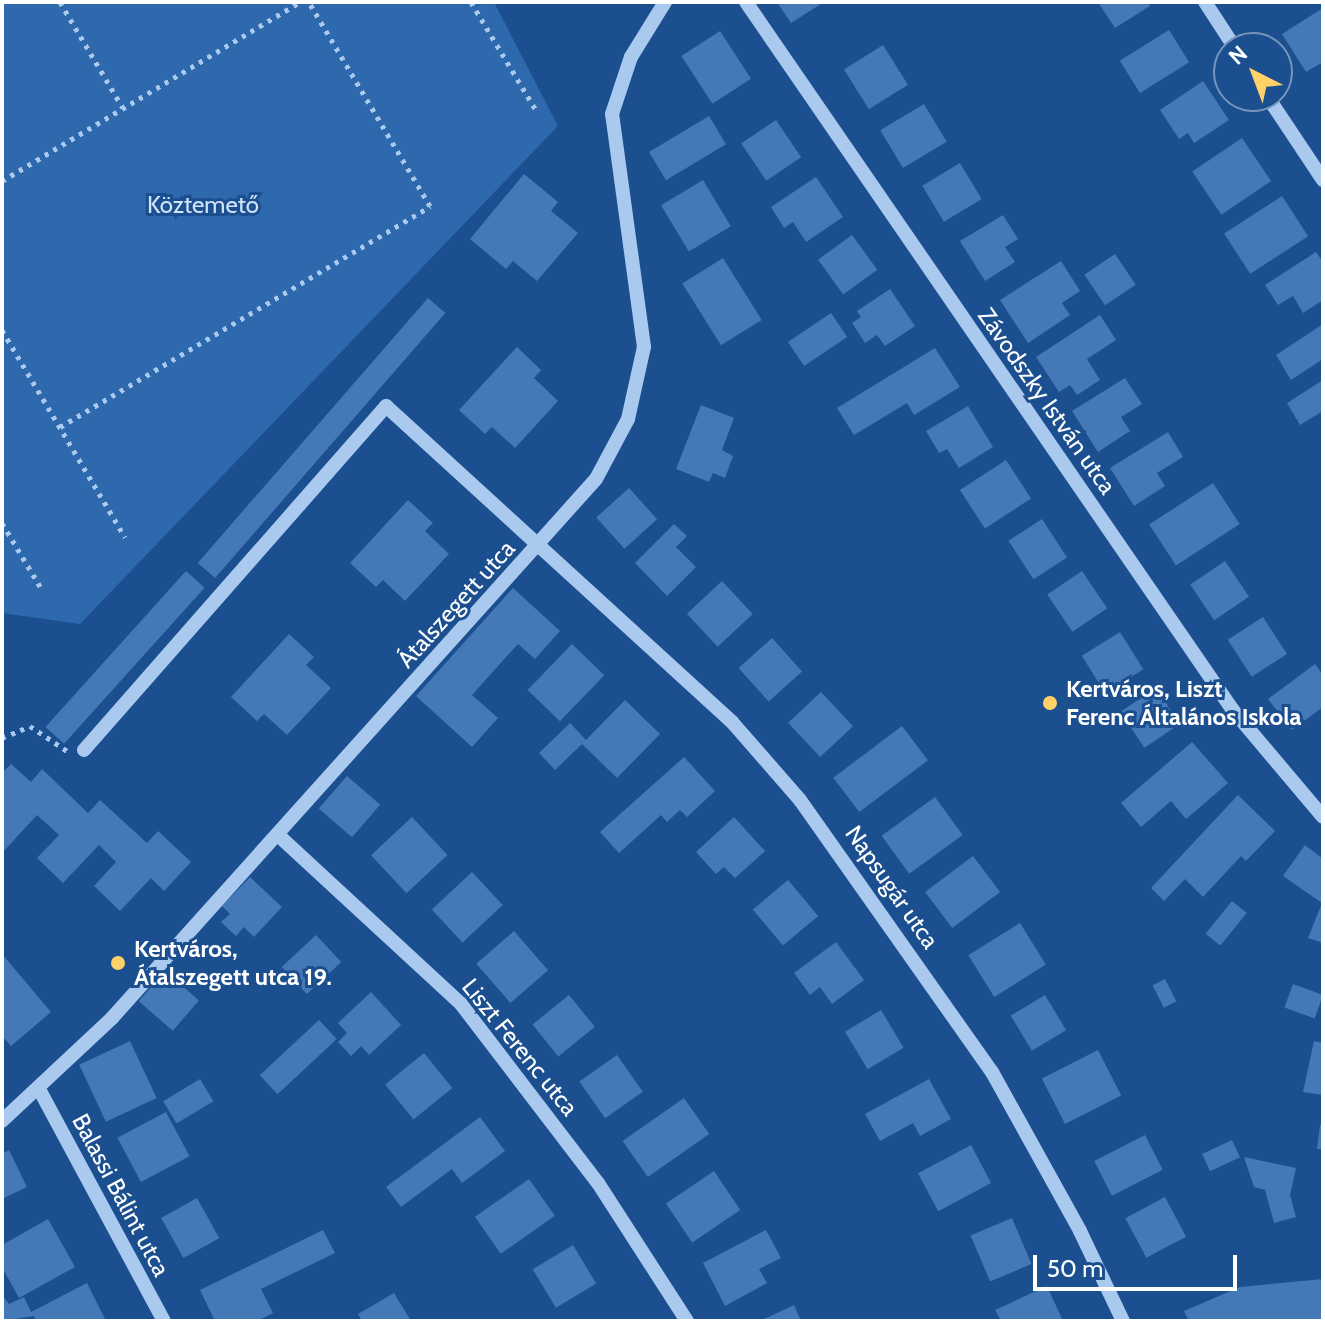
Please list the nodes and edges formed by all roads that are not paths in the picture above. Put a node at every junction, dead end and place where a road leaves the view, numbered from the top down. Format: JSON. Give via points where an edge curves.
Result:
{"nodes":[{"id":1,"x":665,"y":2,"type":"edge"},
{"id":2,"x":746,"y":2,"type":"edge"},
{"id":3,"x":1205,"y":2,"type":"edge"},
{"id":4,"x":1225,"y":32,"type":"edge"},
{"id":5,"x":1278,"y":112,"type":"edge"},
{"id":6,"x":1323,"y":180,"type":"edge"},
{"id":7,"x":540,"y":543,"type":"junction"},
{"id":8,"x":84,"y":750,"type":"road end"},
{"id":9,"x":1323,"y":817,"type":"edge"},
{"id":10,"x":278,"y":835,"type":"junction"},
{"id":11,"x":39,"y":1089,"type":"junction"},
{"id":12,"x":2,"y":1121,"type":"edge"},
{"id":13,"x":164,"y":1321,"type":"edge"},
{"id":14,"x":687,"y":1321,"type":"edge"},
{"id":15,"x":1123,"y":1321,"type":"edge"}],
"edges":[{"from":1,"to":7,"type":"street","name":"Átalszegett utca","via":[[631,57],[612,114],[642,312],[641,368],[628,419],[596,479]]},
{"from":2,"to":9,"type":"street","name":"Závodszky István utca","via":[[1232,709]]},
{"from":3,"to":4,"type":"street"},
{"from":5,"to":6,"type":"street"},
{"from":7,"to":8,"type":"street","name":"Napsugár utca","via":[[386,406]]},
{"from":7,"to":10,"type":"street","name":"Átalszegett utca"},
{"from":7,"to":15,"type":"street","name":"Napsugár utca","via":[[732,722],[834,843],[992,1072]]},
{"from":10,"to":11,"type":"street","name":"Átalszegett utca","via":[[112,1018]]},
{"from":10,"to":14,"type":"street","name":"Liszt Ferenc utca","via":[[461,1004],[576,1152]]},
{"from":11,"to":12,"type":"street","name":"Átalszegett utca"},
{"from":11,"to":13,"type":"street","name":"Balassi Bálint utca"}]}
